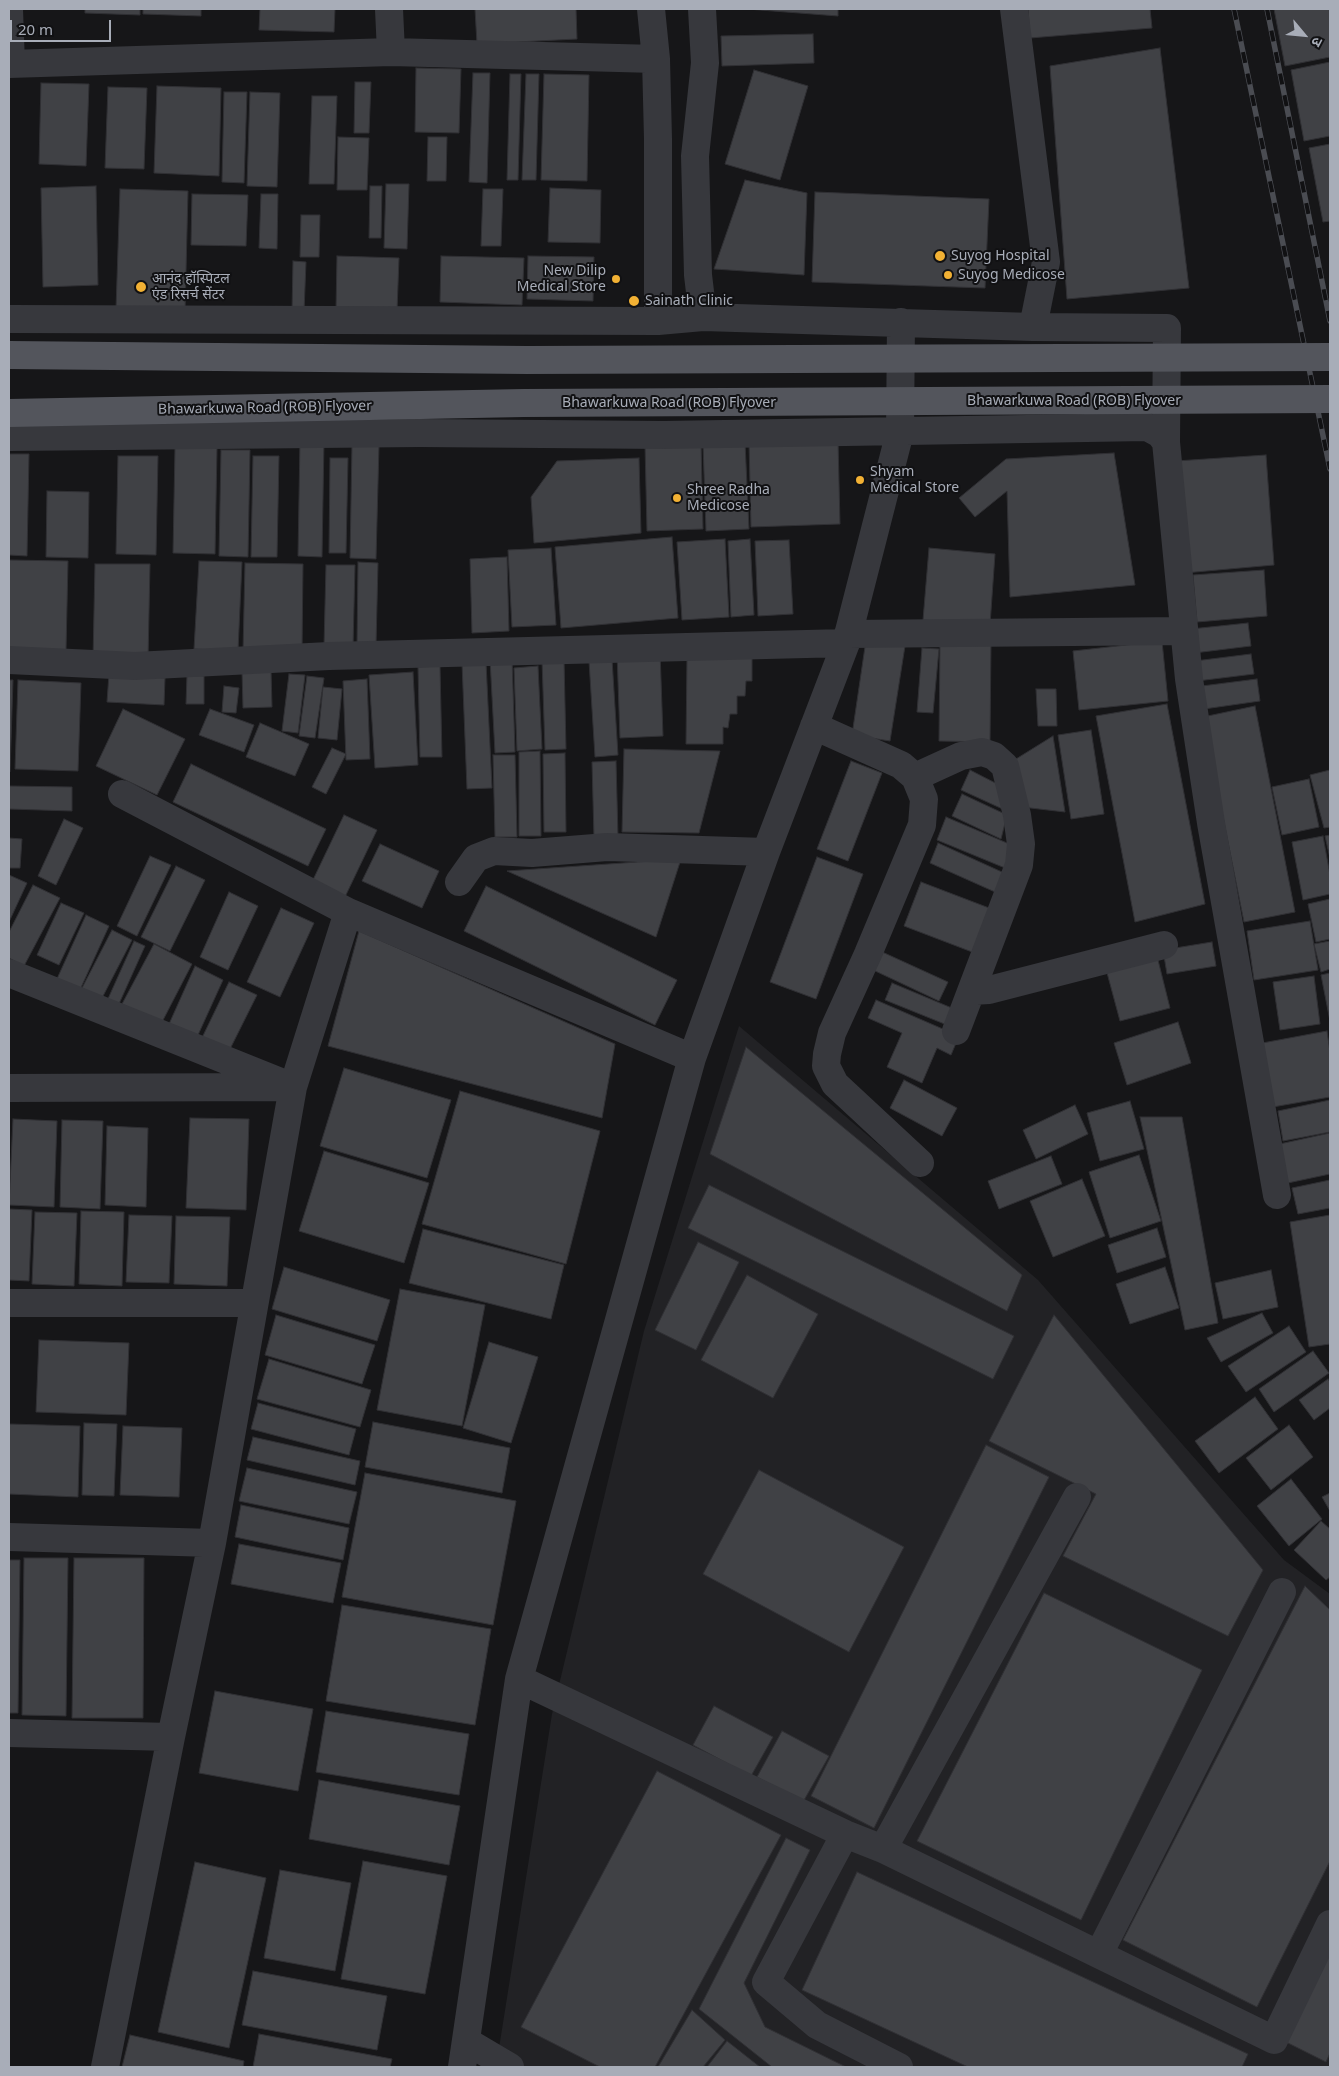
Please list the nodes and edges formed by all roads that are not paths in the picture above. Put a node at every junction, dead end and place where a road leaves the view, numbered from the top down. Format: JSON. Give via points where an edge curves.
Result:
{"nodes":[{"id":1,"x":9,"y":9,"type":"edge"},
{"id":2,"x":389,"y":9,"type":"edge"},
{"id":3,"x":650,"y":9,"type":"edge"},
{"id":4,"x":702,"y":9,"type":"edge"},
{"id":5,"x":1014,"y":9,"type":"edge"},
{"id":6,"x":391,"y":52,"type":"junction"},
{"id":7,"x":656,"y":58,"type":"junction"},
{"id":8,"x":10,"y":64,"type":"edge"},
{"id":9,"x":703,"y":317,"type":"junction"},
{"id":10,"x":9,"y":319,"type":"edge"},
{"id":11,"x":658,"y":321,"type":"junction"},
{"id":12,"x":901,"y":322,"type":"junction"},
{"id":13,"x":1033,"y":327,"type":"junction"},
{"id":14,"x":9,"y":355,"type":"edge"},
{"id":15,"x":1330,"y":357,"type":"edge"},
{"id":16,"x":1330,"y":399,"type":"edge"},
{"id":17,"x":9,"y":413,"type":"edge"},
{"id":18,"x":900,"y":432,"type":"junction"},
{"id":19,"x":9,"y":437,"type":"edge"},
{"id":20,"x":1166,"y":442,"type":"junction"},
{"id":21,"x":1184,"y":631,"type":"junction"},
{"id":22,"x":847,"y":638,"type":"junction"},
{"id":23,"x":9,"y":660,"type":"edge"},
{"id":24,"x":814,"y":726,"type":"junction"},
{"id":25,"x":915,"y":777,"type":"junction"},
{"id":26,"x":122,"y":794,"type":"dead end"},
{"id":27,"x":766,"y":852,"type":"junction"},
{"id":28,"x":458,"y":882,"type":"dead end"},
{"id":29,"x":348,"y":912,"type":"junction"},
{"id":30,"x":1164,"y":945,"type":"dead end"},
{"id":31,"x":9,"y":973,"type":"edge"},
{"id":32,"x":972,"y":991,"type":"junction"},
{"id":33,"x":956,"y":1031,"type":"dead end"},
{"id":34,"x":692,"y":1058,"type":"junction"},
{"id":35,"x":293,"y":1087,"type":"junction"},
{"id":36,"x":9,"y":1088,"type":"edge"},
{"id":37,"x":920,"y":1163,"type":"dead end"},
{"id":38,"x":1277,"y":1195,"type":"dead end"},
{"id":39,"x":9,"y":1303,"type":"edge"},
{"id":40,"x":254,"y":1303,"type":"junction"},
{"id":41,"x":1077,"y":1497,"type":"dead end"},
{"id":42,"x":9,"y":1537,"type":"edge"},
{"id":43,"x":212,"y":1543,"type":"junction"},
{"id":44,"x":1282,"y":1592,"type":"dead end"},
{"id":45,"x":519,"y":1679,"type":"junction"},
{"id":46,"x":9,"y":1733,"type":"edge"},
{"id":47,"x":171,"y":1737,"type":"junction"},
{"id":48,"x":845,"y":1834,"type":"junction"},
{"id":49,"x":883,"y":1849,"type":"junction"},
{"id":50,"x":1330,"y":1924,"type":"edge"},
{"id":51,"x":1099,"y":1954,"type":"junction"},
{"id":52,"x":464,"y":2054,"type":"edge"},
{"id":53,"x":105,"y":2067,"type":"edge"},
{"id":54,"x":510,"y":2067,"type":"edge"},
{"id":55,"x":899,"y":2067,"type":"edge"}],
"edges":[{"from":1,"to":8,"type":"street"},
{"from":2,"to":6,"type":"street"},
{"from":3,"to":7,"type":"street"},
{"from":4,"to":9,"type":"street","via":[[704,63],[695,156],[698,275]]},
{"from":5,"to":13,"type":"street","via":[[1046,262]]},
{"from":6,"to":7,"type":"street"},
{"from":6,"to":8,"type":"street"},
{"from":7,"to":11,"type":"street","via":[[660,229]]},
{"from":9,"to":11,"type":"street"},
{"from":9,"to":12,"type":"street"},
{"from":10,"to":11,"type":"street"},
{"from":12,"to":13,"type":"street"},
{"from":12,"to":18,"type":"street"},
{"from":13,"to":20,"type":"street","via":[[1167,328]]},
{"from":14,"to":15,"type":"main road","bridge":true,"via":[[527,360]]},
{"from":16,"to":17,"type":"main road","name":"Bhawarkuwa Road (ROB) Flyover","bridge":true,"via":[[524,403]]},
{"from":18,"to":19,"type":"street","via":[[664,436]]},
{"from":18,"to":20,"type":"street","via":[[1147,427],[1160,434]]},
{"from":18,"to":22,"type":"street"},
{"from":20,"to":21,"type":"street"},
{"from":21,"to":22,"type":"street"},
{"from":21,"to":38,"type":"street","via":[[1211,823]]},
{"from":22,"to":23,"type":"street","via":[[135,666]]},
{"from":22,"to":24,"type":"street"},
{"from":24,"to":25,"type":"street","via":[[901,765]]},
{"from":24,"to":27,"type":"street"},
{"from":25,"to":32,"type":"street","via":[[961,756],[982,752],[994,756],[1005,766],[1010,784],[1021,844],[1019,865]]},
{"from":25,"to":37,"type":"street","via":[[924,799],[922,825],[832,1033],[826,1066],[835,1084]]},
{"from":26,"to":29,"type":"street"},
{"from":27,"to":28,"type":"street","via":[[607,847],[532,853],[494,851],[476,858]]},
{"from":27,"to":34,"type":"street"},
{"from":29,"to":34,"type":"street"},
{"from":29,"to":35,"type":"street"},
{"from":30,"to":32,"type":"street","via":[[989,990]]},
{"from":31,"to":35,"type":"street"},
{"from":32,"to":33,"type":"street"},
{"from":34,"to":45,"type":"street"},
{"from":35,"to":36,"type":"street"},
{"from":35,"to":40,"type":"street"},
{"from":39,"to":40,"type":"street"},
{"from":40,"to":43,"type":"street"},
{"from":41,"to":49,"type":"street"},
{"from":42,"to":43,"type":"street"},
{"from":43,"to":47,"type":"street"},
{"from":44,"to":51,"type":"street"},
{"from":45,"to":48,"type":"street"},
{"from":45,"to":52,"type":"street"},
{"from":46,"to":47,"type":"street"},
{"from":47,"to":53,"type":"street"},
{"from":48,"to":49,"type":"street"},
{"from":48,"to":55,"type":"street","via":[[766,1982],[817,2025]]},
{"from":49,"to":51,"type":"street"},
{"from":50,"to":51,"type":"street","via":[[1274,2040]]},
{"from":52,"to":54,"type":"street"}]}
